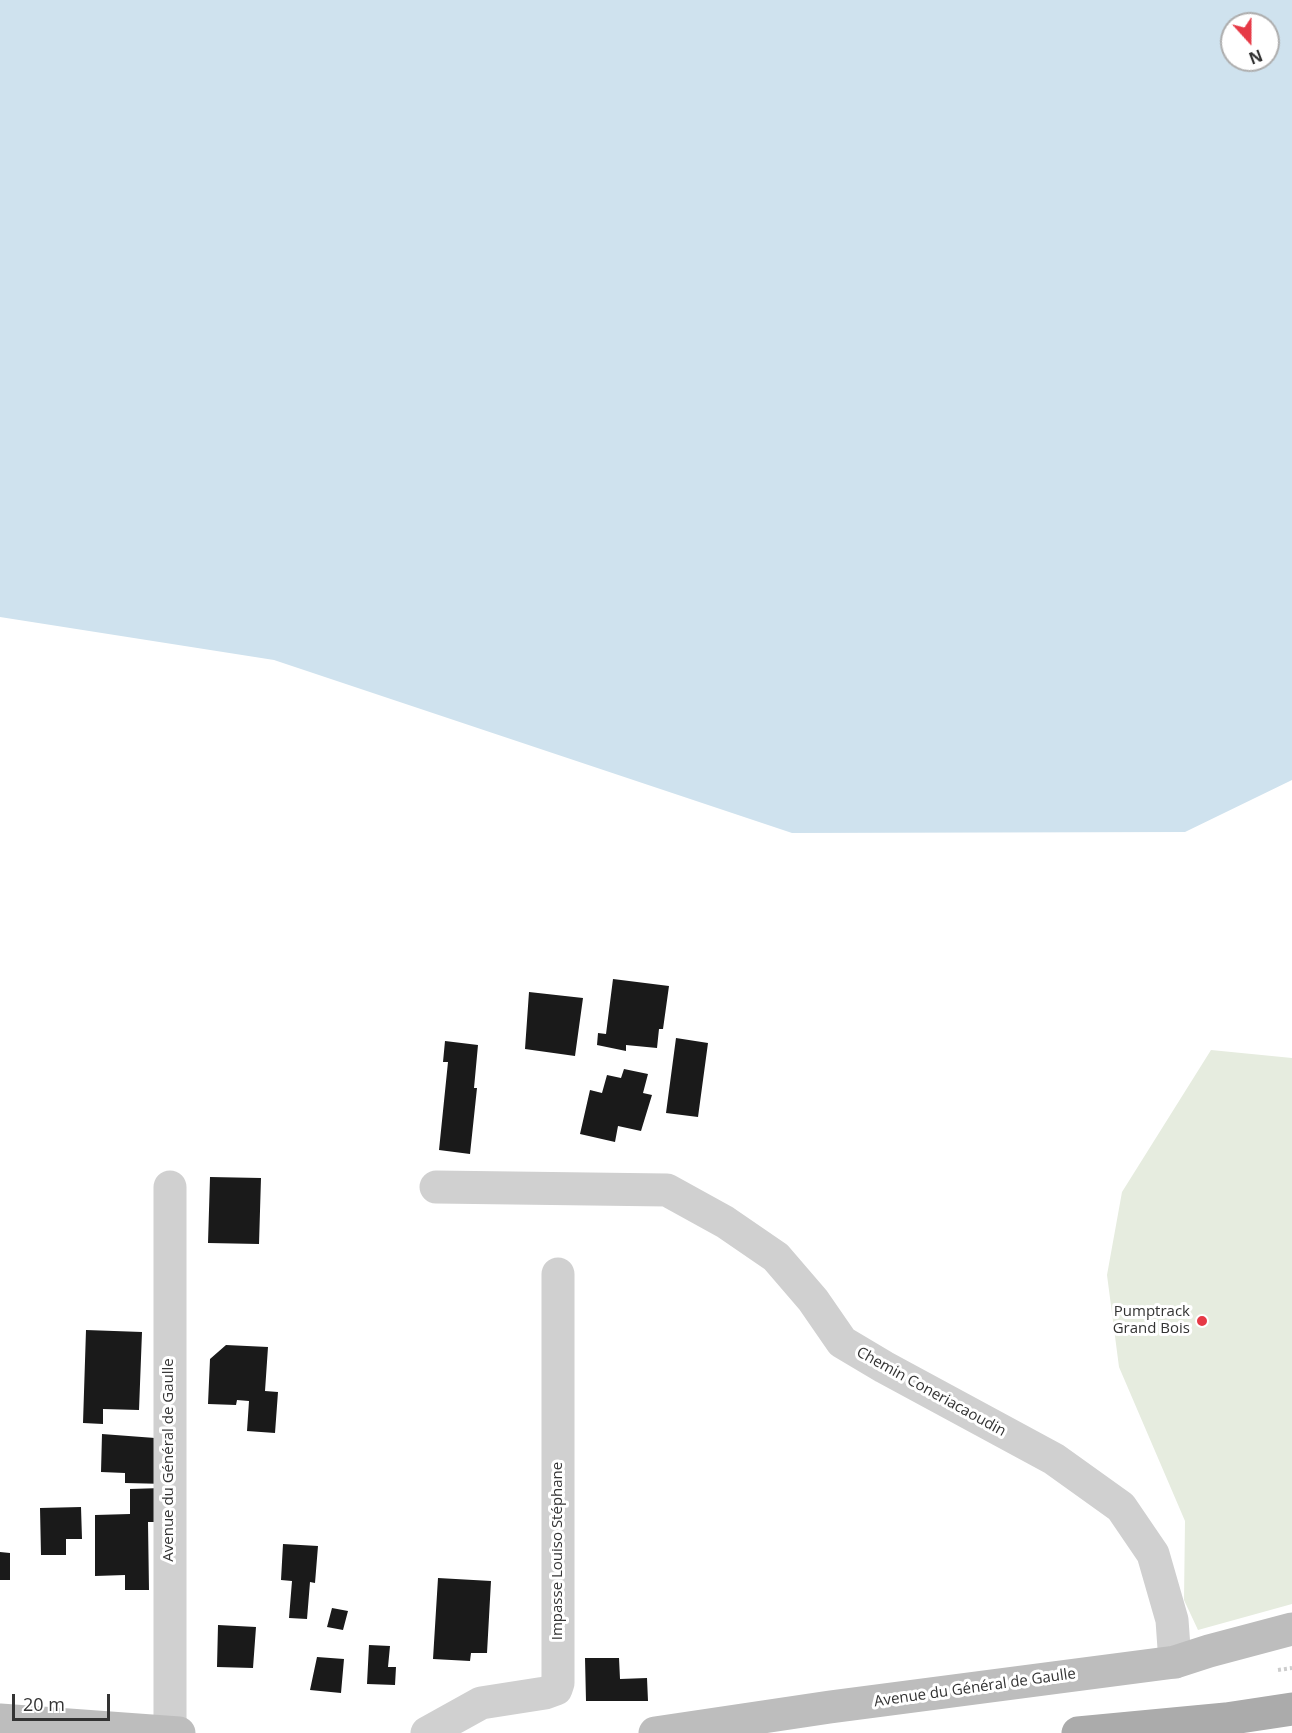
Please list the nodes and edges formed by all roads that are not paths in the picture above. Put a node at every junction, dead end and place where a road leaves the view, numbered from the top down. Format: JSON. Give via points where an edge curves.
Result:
{"nodes":[{"id":1,"x":170,"y":1187,"type":"dead end"},
{"id":2,"x":436,"y":1187,"type":"dead end"},
{"id":3,"x":558,"y":1274,"type":"dead end"},
{"id":4,"x":1292,"y":1629,"type":"edge"},
{"id":5,"x":1175,"y":1662,"type":"junction"},
{"id":6,"x":1292,"y":1709,"type":"edge"},
{"id":7,"x":1227,"y":1719,"type":"junction"},
{"id":8,"x":0,"y":1720,"type":"edge"},
{"id":9,"x":1292,"y":1730,"type":"edge"},
{"id":10,"x":174,"y":1733,"type":"edge"},
{"id":11,"x":427,"y":1733,"type":"edge"},
{"id":12,"x":655,"y":1733,"type":"edge"},
{"id":13,"x":1078,"y":1733,"type":"edge"}],
"edges":[{"from":1,"to":10,"type":"street","name":"Avenue du Général de Gaulle"},
{"from":2,"to":5,"type":"street","name":"Chemin Coneriacaoudin","via":[[667,1190],[725,1222],[776,1257],[842,1342],[1054,1459],[1121,1507],[1153,1554],[1172,1620]]},
{"from":3,"to":11,"type":"street","name":"Impasse Louiso Stéphane","via":[[558,1683],[556,1689],[545,1693],[481,1703]]},
{"from":4,"to":5,"type":"main road","name":"Avenue du Général de Gaulle"},
{"from":5,"to":12,"type":"main road","name":"Avenue du Général de Gaulle"},
{"from":6,"to":7,"type":"main road"},
{"from":7,"to":9,"type":"main road"},
{"from":7,"to":13,"type":"main road"},
{"from":8,"to":10,"type":"main road","name":"Avenue du Général de Gaulle"}]}
